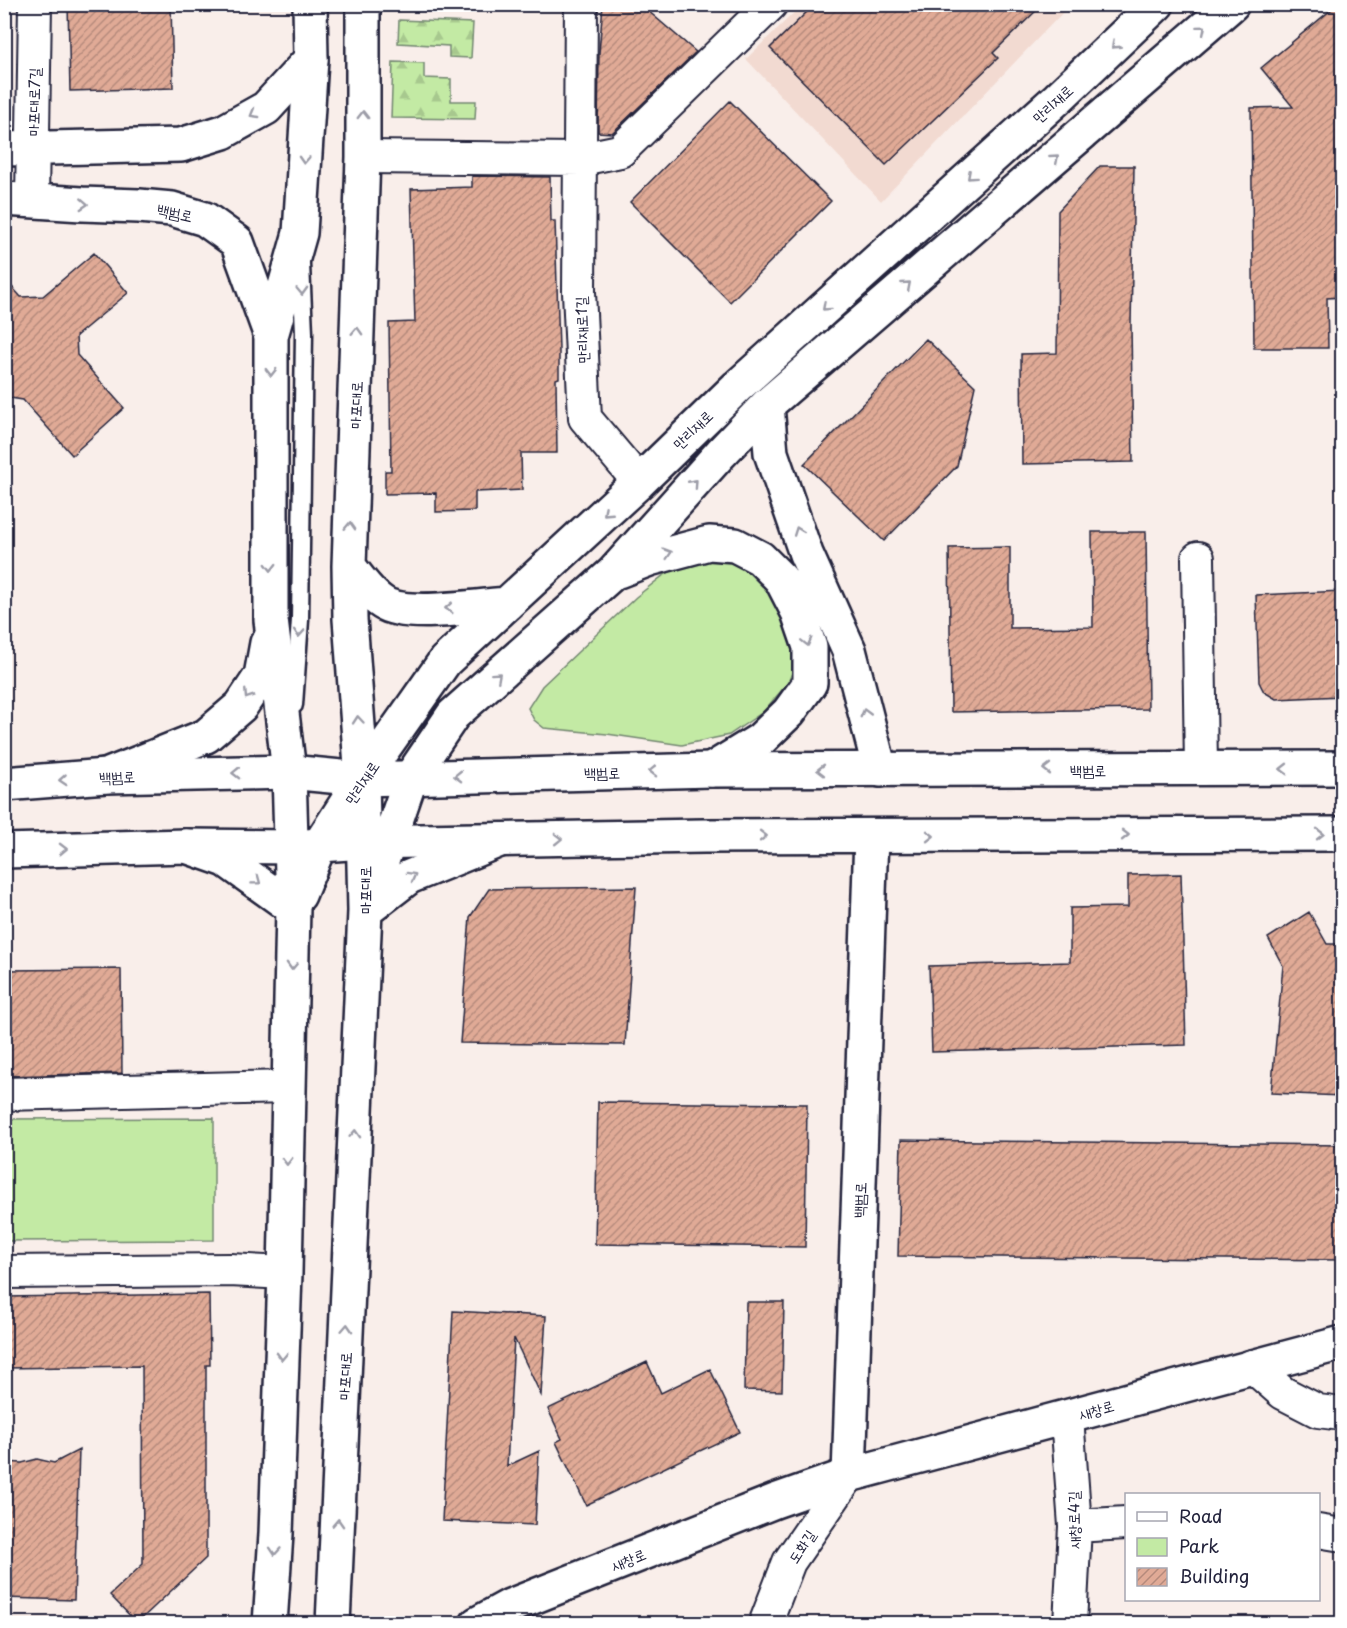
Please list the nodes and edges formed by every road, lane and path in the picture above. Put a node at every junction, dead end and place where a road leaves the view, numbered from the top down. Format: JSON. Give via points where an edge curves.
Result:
{"nodes":[{"id":1,"x":35,"y":4,"type":"edge"},
{"id":2,"x":310,"y":4,"type":"edge"},
{"id":3,"x":363,"y":4,"type":"edge"},
{"id":4,"x":581,"y":4,"type":"edge"},
{"id":5,"x":771,"y":4,"type":"edge"},
{"id":6,"x":1157,"y":4,"type":"edge"},
{"id":7,"x":1232,"y":4,"type":"edge"},
{"id":8,"x":311,"y":60,"type":"junction"},
{"id":9,"x":18,"y":148,"type":"edge"},
{"id":10,"x":363,"y":157,"type":"junction"},
{"id":11,"x":580,"y":159,"type":"junction"},
{"id":12,"x":18,"y":199,"type":"edge"},
{"id":13,"x":300,"y":233,"type":"junction"},
{"id":14,"x":271,"y":336,"type":"junction"},
{"id":15,"x":767,"y":405,"type":"junction"},
{"id":16,"x":639,"y":482,"type":"junction"},
{"id":17,"x":1198,"y":558,"type":"dead end"},
{"id":18,"x":349,"y":566,"type":"junction"},
{"id":19,"x":613,"y":573,"type":"junction"},
{"id":20,"x":507,"y":604,"type":"junction"},
{"id":21,"x":271,"y":621,"type":"junction"},
{"id":22,"x":1342,"y":768,"type":"edge"},
{"id":23,"x":1201,"y":769,"type":"junction"},
{"id":24,"x":711,"y":770,"type":"junction"},
{"id":25,"x":880,"y":770,"type":"junction"},
{"id":26,"x":289,"y":772,"type":"junction"},
{"id":27,"x":106,"y":776,"type":"junction"},
{"id":28,"x":411,"y":777,"type":"junction"},
{"id":29,"x":362,"y":778,"type":"junction"},
{"id":30,"x":4,"y":784,"type":"edge"},
{"id":31,"x":1342,"y":834,"type":"edge"},
{"id":32,"x":872,"y":836,"type":"junction"},
{"id":33,"x":500,"y":840,"type":"junction"},
{"id":34,"x":377,"y":842,"type":"junction"},
{"id":35,"x":306,"y":845,"type":"junction"},
{"id":36,"x":186,"y":846,"type":"junction"},
{"id":37,"x":4,"y":850,"type":"edge"},
{"id":38,"x":294,"y":908,"type":"junction"},
{"id":39,"x":365,"y":911,"type":"junction"},
{"id":40,"x":288,"y":1087,"type":"junction"},
{"id":41,"x":4,"y":1094,"type":"edge"},
{"id":42,"x":4,"y":1272,"type":"edge"},
{"id":43,"x":285,"y":1273,"type":"junction"},
{"id":44,"x":1342,"y":1343,"type":"edge"},
{"id":45,"x":1252,"y":1366,"type":"junction"},
{"id":46,"x":1342,"y":1414,"type":"edge"},
{"id":47,"x":1067,"y":1417,"type":"junction"},
{"id":48,"x":849,"y":1475,"type":"junction"},
{"id":49,"x":1125,"y":1523,"type":"edge"},
{"id":50,"x":1075,"y":1526,"type":"junction"},
{"id":51,"x":1320,"y":1531,"type":"edge"},
{"id":52,"x":1342,"y":1535,"type":"edge"},
{"id":53,"x":512,"y":1615,"type":"edge"},
{"id":54,"x":270,"y":1623,"type":"edge"},
{"id":55,"x":333,"y":1623,"type":"edge"},
{"id":56,"x":477,"y":1623,"type":"edge"},
{"id":57,"x":765,"y":1623,"type":"edge"},
{"id":58,"x":1070,"y":1623,"type":"edge"}],
"edges":[{"from":1,"to":9,"type":"street","name":"마포대로7길"},
{"from":2,"to":8,"type":"main road"},
{"from":10,"to":3,"type":"main road","name":"마포대로","one_way":true},
{"from":4,"to":11,"type":"street","name":"만리재로1길"},
{"from":5,"to":11,"type":"street","via":[[620,151]]},
{"from":6,"to":16,"type":"main road","name":"만리재로","one_way":true,"via":[[738,386]]},
{"from":15,"to":7,"type":"main road","one_way":true},
{"from":8,"to":9,"type":"main road","one_way":true,"via":[[266,108],[223,132],[181,145]]},
{"from":8,"to":13,"type":"main road","one_way":true},
{"from":9,"to":12,"type":"street","name":"마포대로7길"},
{"from":10,"to":11,"type":"street"},
{"from":18,"to":10,"type":"main road","name":"마포대로","one_way":true},
{"from":11,"to":16,"type":"street","name":"만리재로1길","via":[[579,292],[585,418]]},
{"from":12,"to":14,"type":"main road","name":"백범로","one_way":true,"via":[[172,209],[205,219],[237,243]]},
{"from":13,"to":14,"type":"main road"},
{"from":13,"to":26,"type":"lane","one_way":true,"via":[[304,333],[300,620]]},
{"from":14,"to":21,"type":"main road","one_way":true},
{"from":19,"to":15,"type":"main road","one_way":true},
{"from":25,"to":15,"type":"main road","one_way":true,"via":[[849,650],[806,554],[771,453]]},
{"from":16,"to":20,"type":"main road","name":"만리재로","one_way":true},
{"from":17,"to":23,"type":"street"},
{"from":20,"to":18,"type":"main road","one_way":true,"via":[[402,610],[385,604],[368,590]]},
{"from":29,"to":18,"type":"main road","name":"마포대로","one_way":true},
{"from":19,"to":24,"type":"main road","one_way":true,"via":[[709,543],[735,545],[760,558],[781,579],[798,612],[810,647],[810,683],[789,712],[760,740]]},
{"from":28,"to":19,"type":"main road","one_way":true,"via":[[453,715]]},
{"from":20,"to":29,"type":"main road","name":"만리재로","via":[[444,662]]},
{"from":21,"to":26,"type":"main road"},
{"from":21,"to":27,"type":"main road","one_way":true,"via":[[261,676],[241,706],[206,736]]},
{"from":22,"to":23,"type":"main road","name":"백범로","one_way":true},
{"from":23,"to":25,"type":"main road","name":"백범로","one_way":true},
{"from":25,"to":24,"type":"main road","name":"백범로","one_way":true},
{"from":24,"to":28,"type":"main road","name":"백범로","one_way":true},
{"from":26,"to":27,"type":"main road","name":"백범로","one_way":true},
{"from":26,"to":29,"type":"main road","name":"백범로"},
{"from":26,"to":35,"type":"main road"},
{"from":27,"to":30,"type":"main road","name":"백범로","one_way":true},
{"from":28,"to":29,"type":"main road","name":"백범로"},
{"from":28,"to":34,"type":"main road"},
{"from":29,"to":34,"type":"main road","name":"마포대로"},
{"from":29,"to":35,"type":"main road","name":"만리재로"},
{"from":32,"to":31,"type":"main road","one_way":true},
{"from":33,"to":32,"type":"main road","one_way":true},
{"from":32,"to":48,"type":"main road","name":"백범로"},
{"from":33,"to":34,"type":"main road"},
{"from":39,"to":33,"type":"main road","one_way":true,"via":[[409,877]]},
{"from":34,"to":35,"type":"main road"},
{"from":34,"to":39,"type":"main road","name":"마포대로"},
{"from":35,"to":36,"type":"main road"},
{"from":35,"to":38,"type":"main road"},
{"from":37,"to":36,"type":"main road","one_way":true},
{"from":36,"to":38,"type":"main road","one_way":true,"via":[[226,860]]},
{"from":38,"to":40,"type":"main road","one_way":true},
{"from":55,"to":39,"type":"main road","name":"마포대로","one_way":true},
{"from":40,"to":41,"type":"street"},
{"from":40,"to":43,"type":"main road","one_way":true},
{"from":42,"to":43,"type":"street","via":[[230,1269]]},
{"from":43,"to":54,"type":"main road","one_way":true},
{"from":44,"to":45,"type":"main road","name":"새창로"},
{"from":45,"to":46,"type":"street","via":[[1282,1393],[1318,1411]]},
{"from":45,"to":47,"type":"main road","name":"새창로"},
{"from":47,"to":48,"type":"main road","name":"새창로"},
{"from":47,"to":50,"type":"street","name":"새창로4길"},
{"from":48,"to":53,"type":"main road","name":"새창로","via":[[775,1501]]},
{"from":48,"to":57,"type":"street","name":"도화길","via":[[789,1562]]},
{"from":49,"to":50,"type":"street"},
{"from":50,"to":58,"type":"street","name":"새창로4길"},
{"from":51,"to":52,"type":"street"},
{"from":53,"to":56,"type":"main road","name":"새창로"}]}
